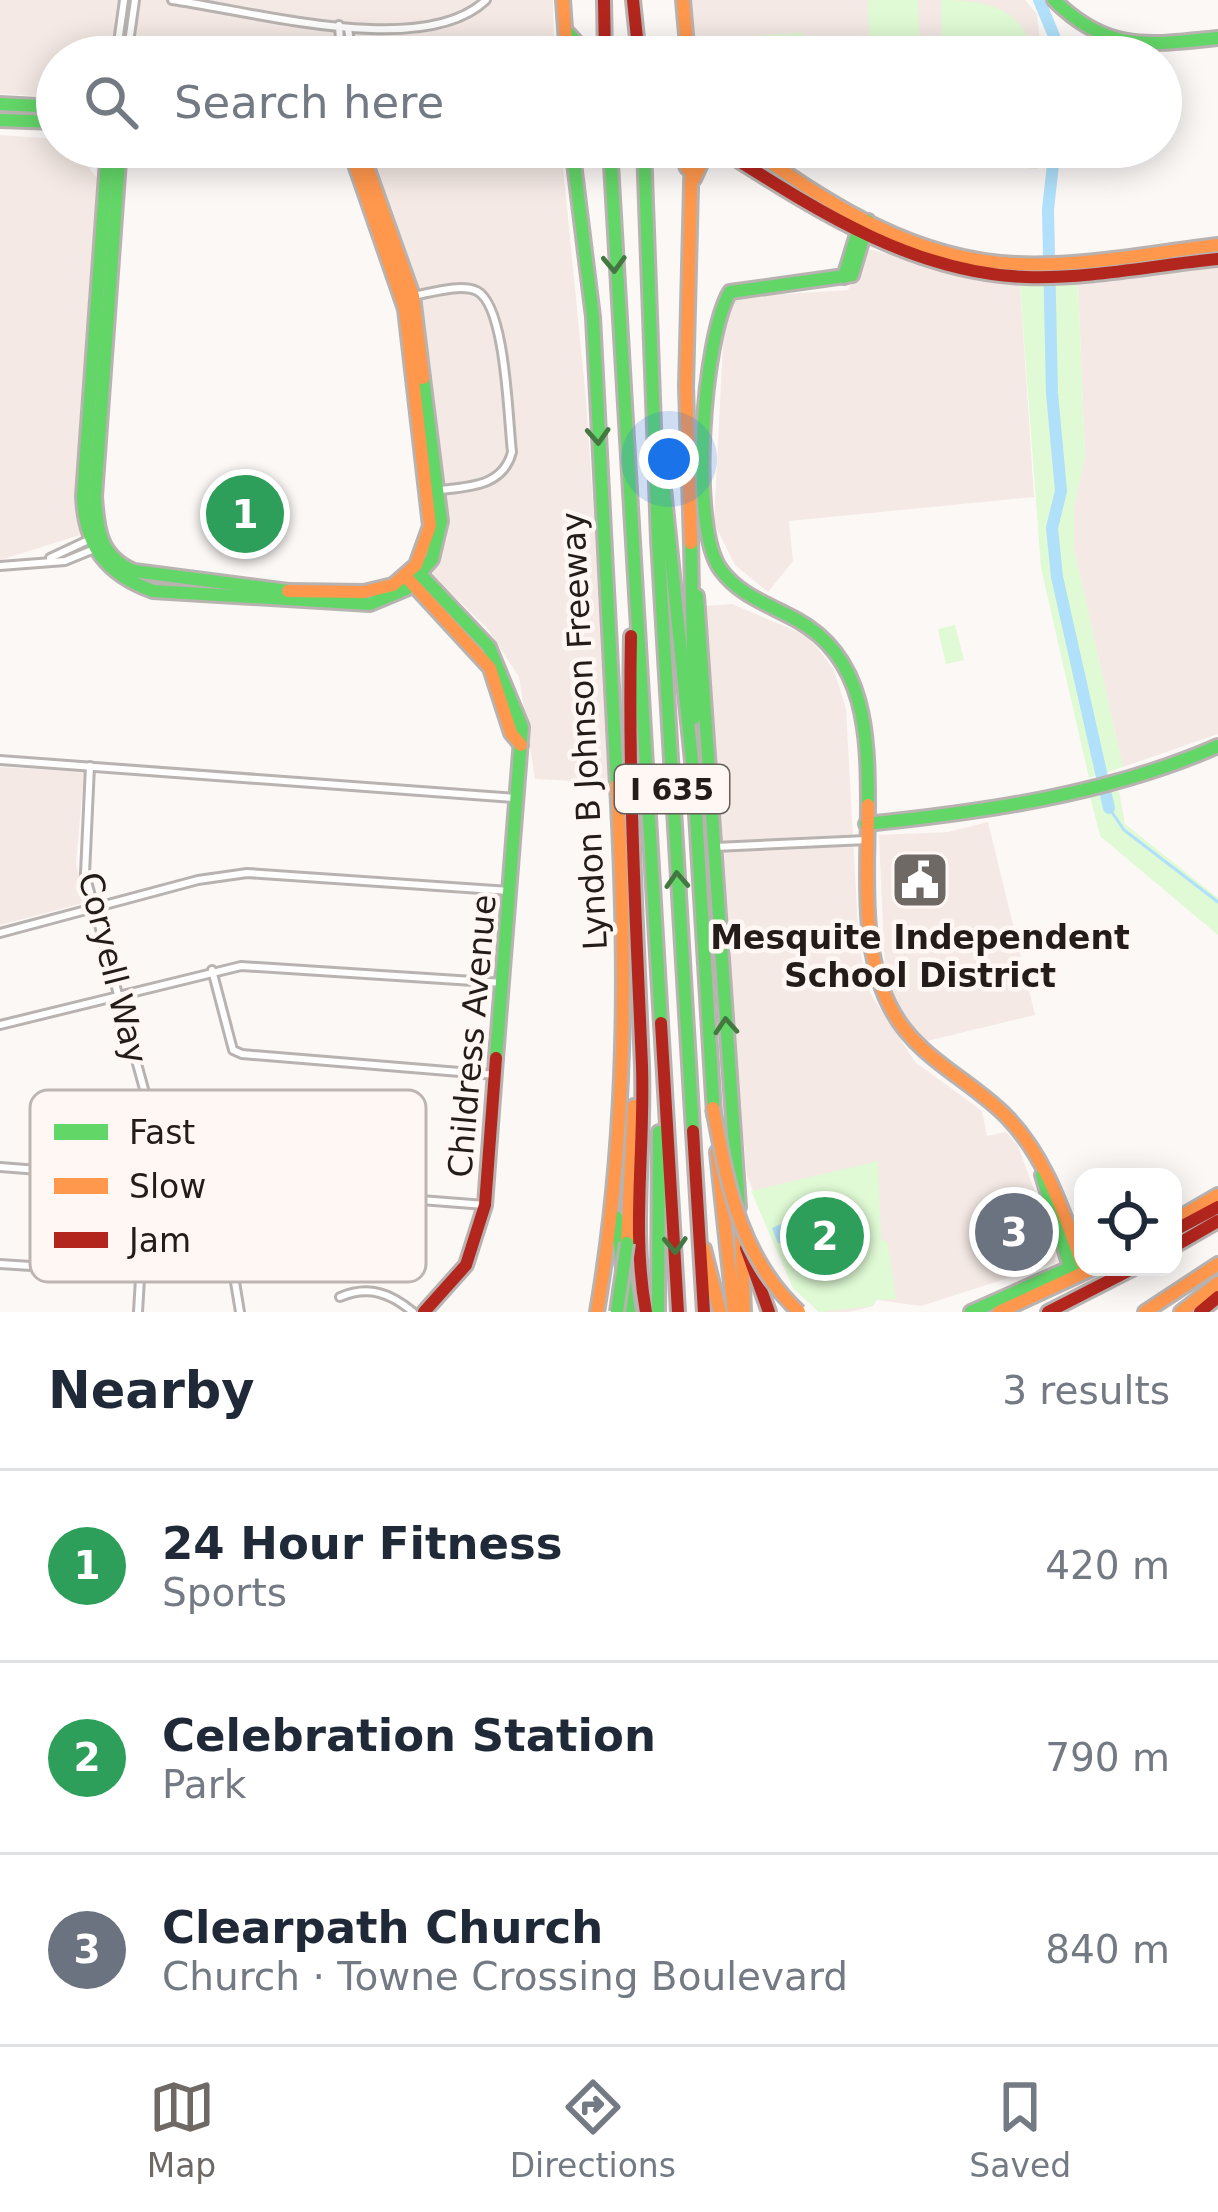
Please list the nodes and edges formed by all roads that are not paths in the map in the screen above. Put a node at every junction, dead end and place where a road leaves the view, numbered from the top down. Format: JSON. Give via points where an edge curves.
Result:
{"nodes":[{"id":1,"x":124,"y":0,"type":"edge"},
{"id":2,"x":135,"y":0,"type":"edge"},
{"id":3,"x":172,"y":0,"type":"edge"},
{"id":4,"x":486,"y":0,"type":"edge"},
{"id":5,"x":563,"y":0,"type":"edge"},
{"id":6,"x":604,"y":0,"type":"edge"},
{"id":7,"x":682,"y":0,"type":"edge"},
{"id":8,"x":1054,"y":0,"type":"edge"},
{"id":9,"x":634,"y":1,"type":"edge"},
{"id":10,"x":339,"y":25,"type":"junction"},
{"id":11,"x":348,"y":28,"type":"junction"},
{"id":12,"x":566,"y":28,"type":"junction"},
{"id":13,"x":119,"y":36,"type":"edge"},
{"id":14,"x":130,"y":36,"type":"edge"},
{"id":15,"x":340,"y":36,"type":"edge"},
{"id":16,"x":349,"y":36,"type":"edge"},
{"id":17,"x":566,"y":36,"type":"edge"},
{"id":18,"x":573,"y":36,"type":"edge"},
{"id":19,"x":605,"y":36,"type":"edge"},
{"id":20,"x":637,"y":36,"type":"edge"},
{"id":21,"x":687,"y":36,"type":"edge"},
{"id":22,"x":1099,"y":36,"type":"edge"},
{"id":23,"x":1218,"y":38,"type":"edge"},
{"id":24,"x":1182,"y":40,"type":"edge"},
{"id":25,"x":0,"y":104,"type":"edge"},
{"id":26,"x":36,"y":106,"type":"edge"},
{"id":27,"x":0,"y":120,"type":"edge"},
{"id":28,"x":36,"y":121,"type":"edge"},
{"id":29,"x":108,"y":168,"type":"edge"},
{"id":30,"x":117,"y":168,"type":"edge"},
{"id":31,"x":358,"y":168,"type":"edge"},
{"id":32,"x":365,"y":168,"type":"edge"},
{"id":33,"x":575,"y":168,"type":"edge"},
{"id":34,"x":611,"y":168,"type":"edge"},
{"id":35,"x":645,"y":168,"type":"edge"},
{"id":36,"x":685,"y":168,"type":"edge"},
{"id":37,"x":691,"y":168,"type":"edge"},
{"id":38,"x":698,"y":168,"type":"edge"},
{"id":39,"x":751,"y":168,"type":"edge"},
{"id":40,"x":777,"y":168,"type":"edge"},
{"id":41,"x":690,"y":184,"type":"junction"},
{"id":42,"x":378,"y":218,"type":"junction"},
{"id":43,"x":868,"y":221,"type":"junction"},
{"id":44,"x":861,"y":235,"type":"junction"},
{"id":45,"x":1218,"y":245,"type":"edge"},
{"id":46,"x":946,"y":257,"type":"junction"},
{"id":47,"x":1150,"y":258,"type":"junction"},
{"id":48,"x":1218,"y":259,"type":"edge"},
{"id":49,"x":106,"y":260,"type":"junction"},
{"id":50,"x":407,"y":297,"type":"junction"},
{"id":51,"x":654,"y":435,"type":"junction"},
{"id":52,"x":432,"y":491,"type":"junction"},
{"id":53,"x":691,"y":538,"type":"junction"},
{"id":54,"x":95,"y":542,"type":"junction"},
{"id":55,"x":0,"y":566,"type":"edge"},
{"id":56,"x":413,"y":576,"type":"junction"},
{"id":57,"x":635,"y":599,"type":"junction"},
{"id":58,"x":1218,"y":746,"type":"edge"},
{"id":59,"x":0,"y":760,"type":"edge"},
{"id":60,"x":692,"y":761,"type":"junction"},
{"id":61,"x":90,"y":766,"type":"junction"},
{"id":62,"x":519,"y":799,"type":"junction"},
{"id":63,"x":866,"y":824,"type":"junction"},
{"id":64,"x":867,"y":840,"type":"junction"},
{"id":65,"x":711,"y":847,"type":"junction"},
{"id":66,"x":511,"y":891,"type":"junction"},
{"id":67,"x":95,"y":908,"type":"junction"},
{"id":68,"x":0,"y":933,"type":"edge"},
{"id":69,"x":212,"y":970,"type":"junction"},
{"id":70,"x":504,"y":982,"type":"junction"},
{"id":71,"x":119,"y":998,"type":"junction"},
{"id":72,"x":0,"y":1025,"type":"edge"},
{"id":73,"x":496,"y":1075,"type":"junction"},
{"id":74,"x":144,"y":1090,"type":"edge"},
{"id":75,"x":662,"y":1095,"type":"junction"},
{"id":76,"x":713,"y":1108,"type":"junction"},
{"id":77,"x":0,"y":1167,"type":"edge"},
{"id":78,"x":30,"y":1169,"type":"edge"},
{"id":79,"x":1218,"y":1195,"type":"edge"},
{"id":80,"x":426,"y":1200,"type":"edge"},
{"id":81,"x":485,"y":1205,"type":"junction"},
{"id":82,"x":1218,"y":1207,"type":"edge"},
{"id":83,"x":1182,"y":1216,"type":"edge"},
{"id":84,"x":616,"y":1217,"type":"junction"},
{"id":85,"x":741,"y":1219,"type":"junction"},
{"id":86,"x":1218,"y":1221,"type":"edge"},
{"id":87,"x":1182,"y":1227,"type":"edge"},
{"id":88,"x":698,"y":1233,"type":"junction"},
{"id":89,"x":1182,"y":1242,"type":"edge"},
{"id":90,"x":632,"y":1243,"type":"junction"},
{"id":91,"x":1074,"y":1243,"type":"edge"},
{"id":92,"x":0,"y":1264,"type":"edge"},
{"id":93,"x":1218,"y":1264,"type":"edge"},
{"id":94,"x":30,"y":1266,"type":"edge"},
{"id":95,"x":1074,"y":1270,"type":"edge"},
{"id":96,"x":1074,"y":1271,"type":"edge"},
{"id":97,"x":1118,"y":1276,"type":"edge"},
{"id":98,"x":140,"y":1282,"type":"edge"},
{"id":99,"x":235,"y":1282,"type":"edge"},
{"id":100,"x":1218,"y":1282,"type":"edge"},
{"id":101,"x":340,"y":1297,"type":"dead end"},
{"id":102,"x":1218,"y":1297,"type":"edge"},
{"id":103,"x":138,"y":1312,"type":"edge"},
{"id":104,"x":240,"y":1312,"type":"edge"},
{"id":105,"x":413,"y":1312,"type":"edge"},
{"id":106,"x":424,"y":1312,"type":"edge"},
{"id":107,"x":597,"y":1312,"type":"edge"},
{"id":108,"x":617,"y":1312,"type":"edge"},
{"id":109,"x":629,"y":1312,"type":"edge"},
{"id":110,"x":646,"y":1312,"type":"edge"},
{"id":111,"x":658,"y":1312,"type":"edge"},
{"id":112,"x":678,"y":1312,"type":"edge"},
{"id":113,"x":704,"y":1312,"type":"edge"},
{"id":114,"x":720,"y":1312,"type":"edge"},
{"id":115,"x":734,"y":1312,"type":"edge"},
{"id":116,"x":744,"y":1312,"type":"edge"},
{"id":117,"x":769,"y":1312,"type":"edge"},
{"id":118,"x":799,"y":1312,"type":"edge"},
{"id":119,"x":971,"y":1312,"type":"edge"},
{"id":120,"x":999,"y":1312,"type":"edge"},
{"id":121,"x":1048,"y":1312,"type":"edge"},
{"id":122,"x":1145,"y":1312,"type":"edge"},
{"id":123,"x":1181,"y":1312,"type":"edge"},
{"id":124,"x":1200,"y":1312,"type":"edge"}],
"edges":[{"from":1,"to":13,"type":"street"},
{"from":2,"to":14,"type":"street"},
{"from":3,"to":10,"type":"street"},
{"from":4,"to":11,"type":"street","via":[[442,26]]},
{"from":5,"to":12,"type":"main road"},
{"from":6,"to":19,"type":"main road"},
{"from":7,"to":21,"type":"main road"},
{"from":8,"to":22,"type":"main road"},
{"from":9,"to":20,"type":"main road"},
{"from":10,"to":11,"type":"street"},
{"from":10,"to":15,"type":"street"},
{"from":11,"to":16,"type":"street"},
{"from":12,"to":17,"type":"main road"},
{"from":12,"to":18,"type":"main road"},
{"from":23,"to":24,"type":"main road"},
{"from":25,"to":26,"type":"main road"},
{"from":27,"to":28,"type":"main road"},
{"from":29,"to":49,"type":"main road"},
{"from":30,"to":49,"type":"main road"},
{"from":31,"to":42,"type":"main road"},
{"from":32,"to":42,"type":"main road"},
{"from":33,"to":84,"type":"main road","name":"Lyndon B Johnson Freeway","one_way":true,"via":[[591,297],[622,926]]},
{"from":34,"to":57,"type":"main road","name":"Lyndon B Johnson Freeway","number":"I 635","one_way":true},
{"from":35,"to":51,"type":"main road","number":"I 635"},
{"from":36,"to":41,"type":"main road"},
{"from":37,"to":41,"type":"main road"},
{"from":38,"to":41,"type":"main road"},
{"from":39,"to":44,"type":"main road"},
{"from":40,"to":43,"type":"main road"},
{"from":41,"to":53,"type":"main road"},
{"from":42,"to":50,"type":"main road"},
{"from":43,"to":44,"type":"main road"},
{"from":43,"to":46,"type":"main road"},
{"from":44,"to":46,"type":"main road"},
{"from":44,"to":63,"type":"main road","via":[[852,274],[730,292],[719,301],[707,536],[730,584],[814,627],[843,659],[860,707]]},
{"from":45,"to":47,"type":"main road"},
{"from":46,"to":47,"type":"main road","via":[[1029,270]]},
{"from":47,"to":48,"type":"main road"},
{"from":49,"to":54,"type":"main road"},
{"from":50,"to":52,"type":"main road"},
{"from":50,"to":52,"type":"street","via":[[477,291],[497,321],[508,467],[491,482]]},
{"from":51,"to":60,"type":"main road","via":[[667,482]]},
{"from":88,"to":51,"type":"main road","number":"I 635","one_way":true},
{"from":52,"to":56,"type":"main road","via":[[438,541]]},
{"from":53,"to":60,"type":"main road"},
{"from":53,"to":65,"type":"main road"},
{"from":54,"to":55,"type":"street","via":[[65,561]]},
{"from":54,"to":56,"type":"main road","via":[[128,584],[370,604]]},
{"from":56,"to":62,"type":"main road","name":"Childress Avenue","via":[[476,639],[490,668],[521,745]]},
{"from":57,"to":75,"type":"main road","name":"Lyndon B Johnson Freeway","number":"I 635"},
{"from":57,"to":90,"type":"main road","via":[[630,758],[639,1039]]},
{"from":58,"to":63,"type":"main road","via":[[1177,764],[953,818]]},
{"from":59,"to":61,"type":"street"},
{"from":60,"to":76,"type":"main road"},
{"from":61,"to":62,"type":"street"},
{"from":61,"to":67,"type":"street","name":"Coryell Way","via":[[86,874]]},
{"from":62,"to":66,"type":"main road","name":"Childress Avenue"},
{"from":63,"to":64,"type":"main road"},
{"from":64,"to":65,"type":"street"},
{"from":64,"to":91,"type":"main road","via":[[874,957],[890,1008],[931,1060],[1006,1115]]},
{"from":85,"to":65,"type":"main road","one_way":true},
{"from":66,"to":67,"type":"street","via":[[247,873]]},
{"from":66,"to":70,"type":"main road","name":"Childress Avenue"},
{"from":67,"to":68,"type":"street"},
{"from":67,"to":71,"type":"street","name":"Coryell Way"},
{"from":69,"to":70,"type":"street","via":[[291,965]]},
{"from":69,"to":71,"type":"street"},
{"from":69,"to":73,"type":"street","via":[[233,1050],[242,1054]]},
{"from":70,"to":73,"type":"main road","name":"Childress Avenue"},
{"from":71,"to":72,"type":"street"},
{"from":71,"to":74,"type":"street","name":"Coryell Way"},
{"from":73,"to":81,"type":"main road","name":"Childress Avenue"},
{"from":75,"to":111,"type":"main road"},
{"from":75,"to":112,"type":"main road","name":"Lyndon B Johnson Freeway","number":"I 635","one_way":true},
{"from":76,"to":115,"type":"main road","bridge":true},
{"from":76,"to":118,"type":"main road","bridge":true,"via":[[744,1243],[766,1281]]},
{"from":77,"to":78,"type":"street"},
{"from":79,"to":83,"type":"main road"},
{"from":80,"to":81,"type":"street"},
{"from":81,"to":106,"type":"main road","name":"Childress Avenue","via":[[466,1265]]},
{"from":82,"to":87,"type":"main road"},
{"from":84,"to":107,"type":"main road","name":"Lyndon B Johnson Freeway"},
{"from":84,"to":109,"type":"main road"},
{"from":85,"to":116,"type":"main road"},
{"from":85,"to":117,"type":"main road"},
{"from":86,"to":89,"type":"main road"},
{"from":88,"to":113,"type":"main road","number":"I 635"},
{"from":88,"to":114,"type":"main road"},
{"from":90,"to":108,"type":"main road","bridge":true},
{"from":90,"to":110,"type":"main road"},
{"from":92,"to":94,"type":"street"},
{"from":93,"to":122,"type":"main road"},
{"from":95,"to":119,"type":"main road"},
{"from":96,"to":120,"type":"main road"},
{"from":97,"to":121,"type":"main road"},
{"from":98,"to":103,"type":"street","name":"Coryell Way"},
{"from":99,"to":104,"type":"street"},
{"from":100,"to":123,"type":"main road"},
{"from":101,"to":105,"type":"street","via":[[381,1292]]},
{"from":102,"to":124,"type":"main road"}]}
